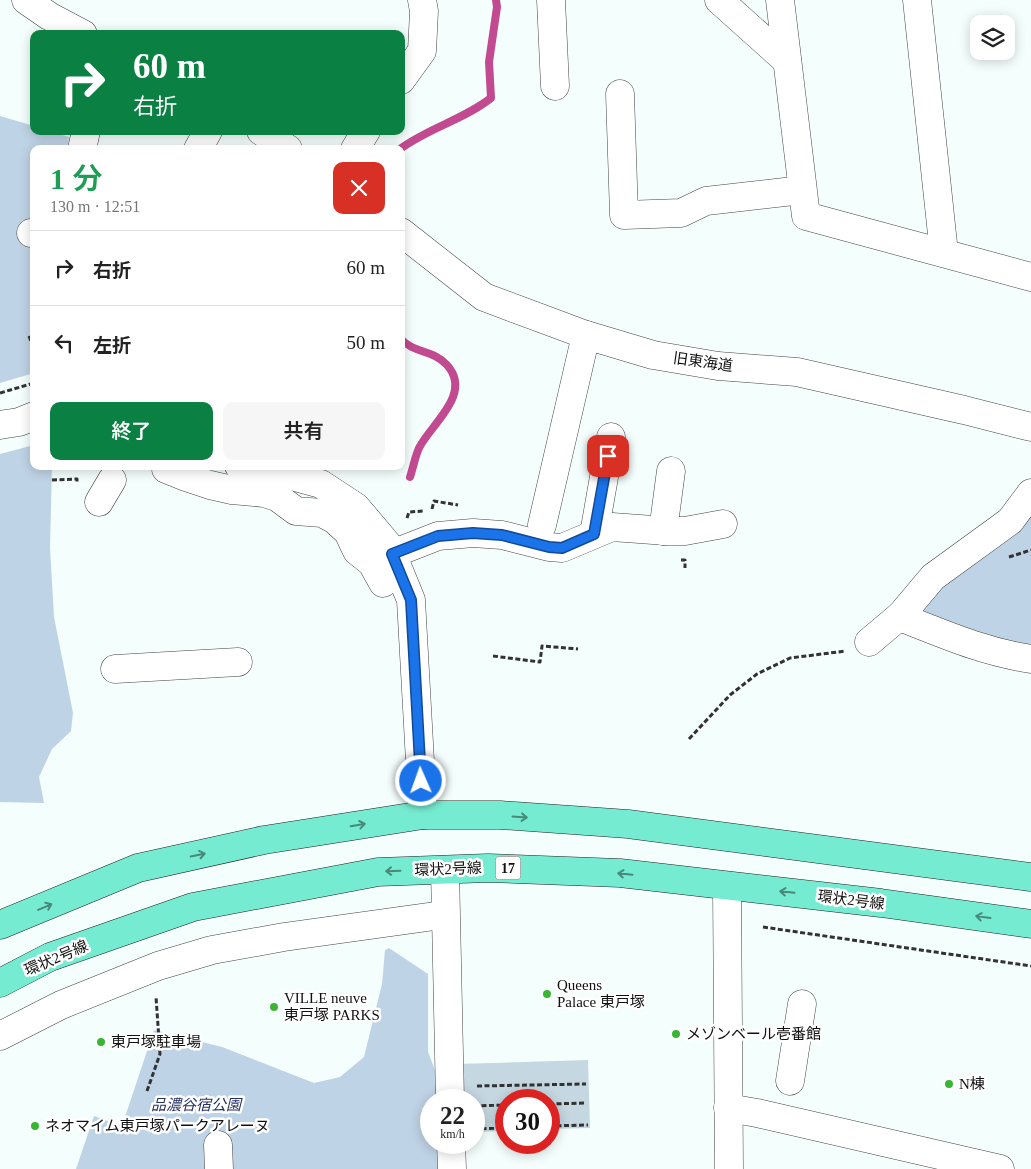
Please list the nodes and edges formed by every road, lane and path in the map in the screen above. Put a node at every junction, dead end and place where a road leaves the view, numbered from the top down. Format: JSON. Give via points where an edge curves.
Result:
{"nodes":[{"id":1,"x":26,"y":0,"type":"edge"},
{"id":2,"x":422,"y":0,"type":"edge"},
{"id":3,"x":551,"y":0,"type":"edge"},
{"id":4,"x":719,"y":0,"type":"edge"},
{"id":5,"x":780,"y":0,"type":"edge"},
{"id":6,"x":917,"y":0,"type":"edge"},
{"id":7,"x":53,"y":8,"type":"edge"},
{"id":8,"x":78,"y":30,"type":"edge"},
{"id":9,"x":787,"y":61,"type":"junction"},
{"id":10,"x":405,"y":74,"type":"edge"},
{"id":11,"x":554,"y":86,"type":"dead end"},
{"id":12,"x":620,"y":94,"type":"dead end"},
{"id":13,"x":267,"y":135,"type":"edge"},
{"id":14,"x":282,"y":145,"type":"edge"},
{"id":15,"x":802,"y":190,"type":"junction"},
{"id":16,"x":405,"y":235,"type":"edge"},
{"id":17,"x":944,"y":253,"type":"junction"},
{"id":18,"x":1031,"y":277,"type":"edge"},
{"id":19,"x":586,"y":336,"type":"junction"},
{"id":20,"x":30,"y":383,"type":"edge"},
{"id":21,"x":0,"y":393,"type":"edge"},
{"id":22,"x":30,"y":418,"type":"edge"},
{"id":23,"x":0,"y":425,"type":"edge"},
{"id":24,"x":1031,"y":427,"type":"edge"},
{"id":25,"x":611,"y":437,"type":"dead end"},
{"id":26,"x":168,"y":470,"type":"edge"},
{"id":27,"x":264,"y":470,"type":"edge"},
{"id":28,"x":671,"y":471,"type":"dead end"},
{"id":29,"x":77,"y":479,"type":"dead end"},
{"id":30,"x":52,"y":480,"type":"dead end"},
{"id":31,"x":1031,"y":494,"type":"edge"},
{"id":32,"x":723,"y":524,"type":"dead end"},
{"id":33,"x":542,"y":525,"type":"dead end"},
{"id":34,"x":663,"y":531,"type":"junction"},
{"id":35,"x":594,"y":534,"type":"junction"},
{"id":36,"x":392,"y":554,"type":"junction"},
{"id":37,"x":382,"y":584,"type":"dead end"},
{"id":38,"x":901,"y":614,"type":"junction"},
{"id":39,"x":870,"y":642,"type":"joint"},
{"id":40,"x":578,"y":649,"type":"dead end"},
{"id":41,"x":493,"y":656,"type":"dead end"},
{"id":42,"x":1031,"y":658,"type":"edge"},
{"id":43,"x":238,"y":662,"type":"dead end"},
{"id":44,"x":116,"y":669,"type":"dead end"},
{"id":45,"x":689,"y":739,"type":"dead end"},
{"id":46,"x":423,"y":815,"type":"junction"},
{"id":47,"x":445,"y":870,"type":"junction"},
{"id":48,"x":1031,"y":877,"type":"edge"},
{"id":49,"x":727,"y":886,"type":"junction"},
{"id":50,"x":435,"y":916,"type":"dead end"},
{"id":51,"x":1031,"y":924,"type":"edge"},
{"id":52,"x":0,"y":926,"type":"edge"},
{"id":53,"x":763,"y":927,"type":"dead end"},
{"id":54,"x":158,"y":966,"type":"junction"},
{"id":55,"x":1031,"y":966,"type":"edge"},
{"id":56,"x":0,"y":983,"type":"edge"},
{"id":57,"x":802,"y":1004,"type":"dead end"},
{"id":58,"x":0,"y":1036,"type":"edge"},
{"id":59,"x":790,"y":1081,"type":"dead end"},
{"id":60,"x":586,"y":1084,"type":"dead end"},
{"id":61,"x":475,"y":1086,"type":"dead end"},
{"id":62,"x":461,"y":1089,"type":"edge"},
{"id":63,"x":147,"y":1091,"type":"dead end"},
{"id":64,"x":586,"y":1103,"type":"dead end"},
{"id":65,"x":560,"y":1104,"type":"edge"},
{"id":66,"x":728,"y":1108,"type":"junction"},
{"id":67,"x":588,"y":1125,"type":"dead end"},
{"id":68,"x":560,"y":1126,"type":"edge"},
{"id":69,"x":451,"y":1154,"type":"edge"},
{"id":70,"x":452,"y":1169,"type":"edge"},
{"id":71,"x":729,"y":1169,"type":"edge"},
{"id":72,"x":1000,"y":1169,"type":"edge"}],
"edges":[{"from":1,"to":7,"type":"street"},
{"from":2,"to":10,"type":"street","via":[[422,51]]},
{"from":3,"to":11,"type":"street"},
{"from":4,"to":9,"type":"street"},
{"from":5,"to":9,"type":"street"},
{"from":6,"to":17,"type":"street"},
{"from":7,"to":8,"type":"street"},
{"from":9,"to":15,"type":"street"},
{"from":12,"to":15,"type":"street","via":[[624,215],[681,213],[706,201]]},
{"from":13,"to":14,"type":"street"},
{"from":15,"to":17,"type":"street","via":[[806,216]]},
{"from":16,"to":19,"type":"street","name":"旧東海道","via":[[484,297]]},
{"from":17,"to":18,"type":"street"},
{"from":19,"to":24,"type":"street","name":"旧東海道","via":[[662,356],[718,366],[797,372]]},
{"from":19,"to":33,"type":"street"},
{"from":20,"to":21,"type":"path"},
{"from":22,"to":23,"type":"street"},
{"from":25,"to":35,"type":"street"},
{"from":26,"to":37,"type":"street","via":[[210,485],[277,497],[296,511],[322,513],[348,532],[357,551],[372,563]]},
{"from":27,"to":36,"type":"street","via":[[321,484],[356,507]]},
{"from":28,"to":34,"type":"street"},
{"from":29,"to":30,"type":"path"},
{"from":31,"to":38,"type":"street","via":[[1010,521],[933,577]]},
{"from":32,"to":34,"type":"street","via":[[685,531]]},
{"from":34,"to":35,"type":"street","via":[[612,527]]},
{"from":35,"to":36,"type":"street","via":[[562,548],[502,535],[438,536]]},
{"from":36,"to":46,"type":"street","via":[[411,600]]},
{"from":38,"to":39,"type":"street"},
{"from":38,"to":42,"type":"street","via":[[905,619],[969,645]]},
{"from":39,"to":45,"type":"path","via":[[845,652],[790,658],[757,674],[730,695]]},
{"from":40,"to":41,"type":"path","via":[[542,646],[540,662]]},
{"from":43,"to":44,"type":"street"},
{"from":46,"to":48,"type":"main road","one_way":true,"via":[[500,815],[628,824]]},
{"from":52,"to":46,"type":"main road","one_way":true,"via":[[138,868],[264,840]]},
{"from":49,"to":47,"type":"main road","name":"環状2号線","number":"17","one_way":true,"via":[[620,873],[488,868]]},
{"from":47,"to":56,"type":"main road","name":"環状2号線","number":"17","one_way":true,"via":[[378,872],[193,907],[50,957]]},
{"from":47,"to":62,"type":"street"},
{"from":51,"to":49,"type":"main road","name":"環状2号線","number":"17","one_way":true},
{"from":49,"to":66,"type":"street"},
{"from":50,"to":54,"type":"street","via":[[284,937],[212,950]]},
{"from":53,"to":55,"type":"path"},
{"from":54,"to":58,"type":"street","via":[[61,1005]]},
{"from":54,"to":63,"type":"path","via":[[156,992],[160,1054]]},
{"from":57,"to":59,"type":"street"},
{"from":60,"to":61,"type":"path"},
{"from":64,"to":65,"type":"path"},
{"from":66,"to":71,"type":"street"},
{"from":66,"to":72,"type":"street"},
{"from":67,"to":68,"type":"path"},
{"from":69,"to":70,"type":"street"}]}
